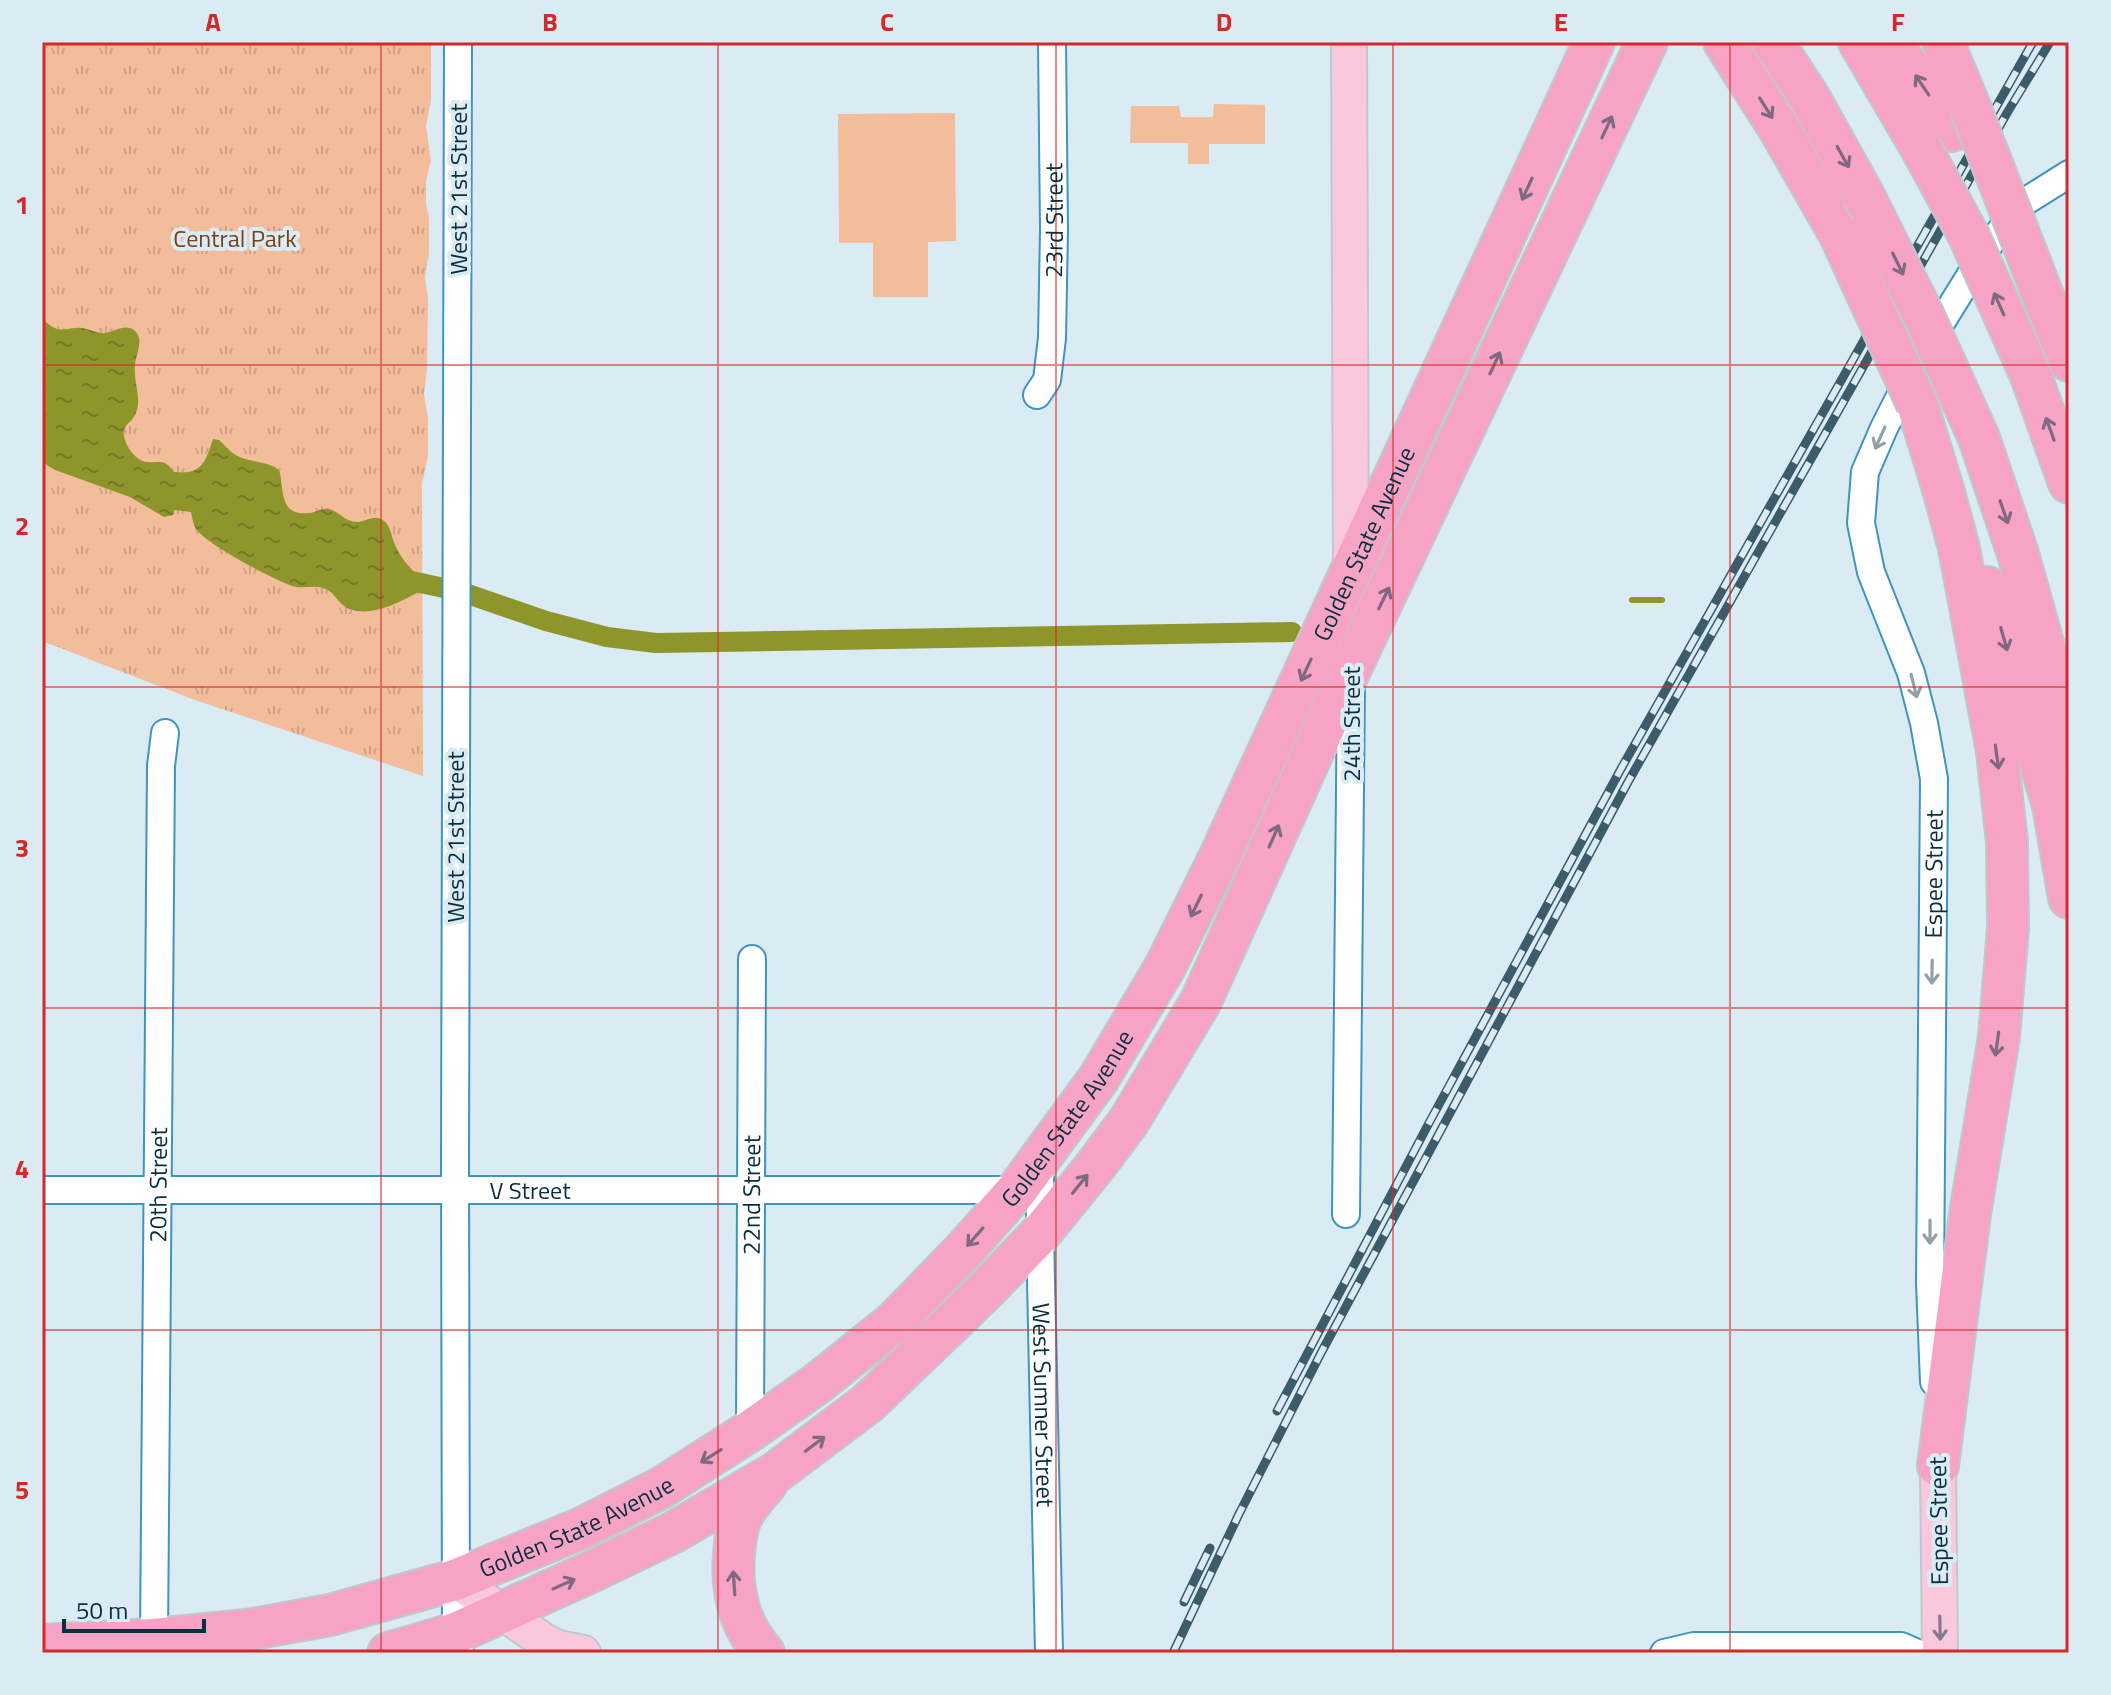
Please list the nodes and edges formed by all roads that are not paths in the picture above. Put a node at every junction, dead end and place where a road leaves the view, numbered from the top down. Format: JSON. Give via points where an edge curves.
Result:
{"nodes":[{"id":1,"x":458,"y":42,"type":"edge"},
{"id":2,"x":1052,"y":42,"type":"edge"},
{"id":3,"x":1349,"y":42,"type":"edge"},
{"id":4,"x":1594,"y":42,"type":"edge"},
{"id":5,"x":1647,"y":42,"type":"edge"},
{"id":6,"x":1724,"y":42,"type":"edge"},
{"id":7,"x":1773,"y":42,"type":"edge"},
{"id":8,"x":1859,"y":42,"type":"edge"},
{"id":9,"x":1888,"y":42,"type":"edge"},
{"id":10,"x":1943,"y":42,"type":"edge"},
{"id":11,"x":1948,"y":128,"type":"junction"},
{"id":12,"x":2069,"y":174,"type":"edge"},
{"id":13,"x":2069,"y":361,"type":"edge"},
{"id":14,"x":1037,"y":395,"type":"dead end"},
{"id":15,"x":2069,"y":483,"type":"edge"},
{"id":16,"x":1948,"y":487,"type":"junction"},
{"id":17,"x":1351,"y":574,"type":"junction"},
{"id":18,"x":1351,"y":668,"type":"junction"},
{"id":19,"x":165,"y":733,"type":"dead end"},
{"id":20,"x":2069,"y":753,"type":"edge"},
{"id":21,"x":2069,"y":898,"type":"edge"},
{"id":22,"x":752,"y":959,"type":"dead end"},
{"id":23,"x":1040,"y":1157,"type":"junction"},
{"id":24,"x":42,"y":1190,"type":"edge"},
{"id":25,"x":158,"y":1190,"type":"junction"},
{"id":26,"x":455,"y":1190,"type":"junction"},
{"id":27,"x":750,"y":1190,"type":"junction"},
{"id":28,"x":1017,"y":1190,"type":"junction"},
{"id":29,"x":1346,"y":1214,"type":"dead end"},
{"id":30,"x":1040,"y":1234,"type":"junction"},
{"id":31,"x":750,"y":1431,"type":"junction"},
{"id":32,"x":1938,"y":1466,"type":"junction"},
{"id":33,"x":775,"y":1473,"type":"junction"},
{"id":34,"x":455,"y":1580,"type":"junction"},
{"id":35,"x":501,"y":1613,"type":"junction"},
{"id":36,"x":154,"y":1639,"type":"junction"},
{"id":37,"x":458,"y":1643,"type":"edge"},
{"id":38,"x":42,"y":1645,"type":"edge"},
{"id":39,"x":388,"y":1653,"type":"edge"},
{"id":40,"x":583,"y":1653,"type":"edge"},
{"id":41,"x":764,"y":1653,"type":"edge"},
{"id":42,"x":1049,"y":1653,"type":"edge"},
{"id":43,"x":1664,"y":1653,"type":"edge"},
{"id":44,"x":1917,"y":1653,"type":"edge"},
{"id":45,"x":1940,"y":1653,"type":"edge"}],
"edges":[{"from":1,"to":26,"type":"street","name":"West 21st Street"},
{"from":2,"to":14,"type":"street","name":"23rd Street","via":[[1052,338],[1047,380]]},
{"from":3,"to":17,"type":"main road","name":"24th Street"},
{"from":4,"to":17,"type":"highway","name":"Golden State Avenue","one_way":true},
{"from":18,"to":5,"type":"highway","name":"Golden State Avenue","one_way":true},
{"from":6,"to":16,"type":"highway","one_way":true,"bridge":true,"via":[[1840,235],[1917,404]]},
{"from":7,"to":20,"type":"highway","one_way":true,"bridge":true,"via":[[1863,194],[1979,438],[2018,554]]},
{"from":8,"to":11,"type":"highway"},
{"from":11,"to":9,"type":"highway","one_way":true},
{"from":10,"to":11,"type":"highway"},
{"from":11,"to":13,"type":"highway","bridge":true,"via":[[2037,280]]},
{"from":15,"to":11,"type":"highway","one_way":true,"bridge":true,"via":[[2031,376],[1969,236]]},
{"from":12,"to":32,"type":"street","name":"Espee Street","one_way":true,"via":[[2026,201],[1991,242],[1921,355],[1865,472],[1861,523],[1871,572],[1911,673],[1934,779],[1930,1283]]},
{"from":16,"to":21,"type":"highway","one_way":true,"via":[[1999,623],[2053,806]]},
{"from":16,"to":32,"type":"highway","one_way":true,"via":[[1997,752],[2007,842],[2008,928],[1999,1037]]},
{"from":17,"to":18,"type":"main road","name":"24th Street"},
{"from":17,"to":23,"type":"highway","name":"Golden State Avenue","one_way":true,"via":[[1165,967],[1099,1078]]},
{"from":18,"to":29,"type":"street","name":"24th Street"},
{"from":30,"to":18,"type":"highway","name":"Golden State Avenue","one_way":true,"via":[[1129,1121],[1201,1001]]},
{"from":19,"to":25,"type":"street","name":"20th Street"},
{"from":22,"to":27,"type":"street","name":"22nd Street"},
{"from":23,"to":28,"type":"highway","name":"Golden State Avenue"},
{"from":23,"to":30,"type":"street","name":"West Sumner Street"},
{"from":24,"to":25,"type":"street","name":"V Street"},
{"from":25,"to":26,"type":"street","name":"V Street"},
{"from":25,"to":36,"type":"street","name":"20th Street"},
{"from":26,"to":27,"type":"street","name":"V Street"},
{"from":26,"to":34,"type":"street","name":"West 21st Street"},
{"from":27,"to":28,"type":"street","name":"V Street"},
{"from":27,"to":31,"type":"street","name":"22nd Street"},
{"from":28,"to":31,"type":"highway","name":"Golden State Avenue","one_way":true,"via":[[894,1322]]},
{"from":33,"to":30,"type":"highway","name":"Golden State Avenue","one_way":true,"via":[[868,1403]]},
{"from":30,"to":42,"type":"street","name":"West Sumner Street"},
{"from":31,"to":34,"type":"highway","name":"Golden State Avenue","one_way":true,"via":[[648,1495]]},
{"from":32,"to":45,"type":"main road","name":"Espee Street","one_way":true},
{"from":35,"to":33,"type":"highway","name":"Golden State Avenue","one_way":true,"via":[[674,1532]]},
{"from":41,"to":33,"type":"highway","one_way":true,"via":[[739,1613],[733,1565],[741,1518]]},
{"from":34,"to":35,"type":"main road"},
{"from":34,"to":36,"type":"highway","name":"Golden State Avenue","via":[[330,1615]]},
{"from":34,"to":37,"type":"street","name":"West 21st Street"},
{"from":35,"to":37,"type":"highway","name":"Golden State Avenue"},
{"from":35,"to":40,"type":"main road","via":[[558,1648]]},
{"from":36,"to":38,"type":"highway","name":"Golden State Avenue"},
{"from":37,"to":39,"type":"highway","name":"Golden State Avenue"},
{"from":43,"to":44,"type":"street","via":[[1694,1646],[1901,1646]]}]}
